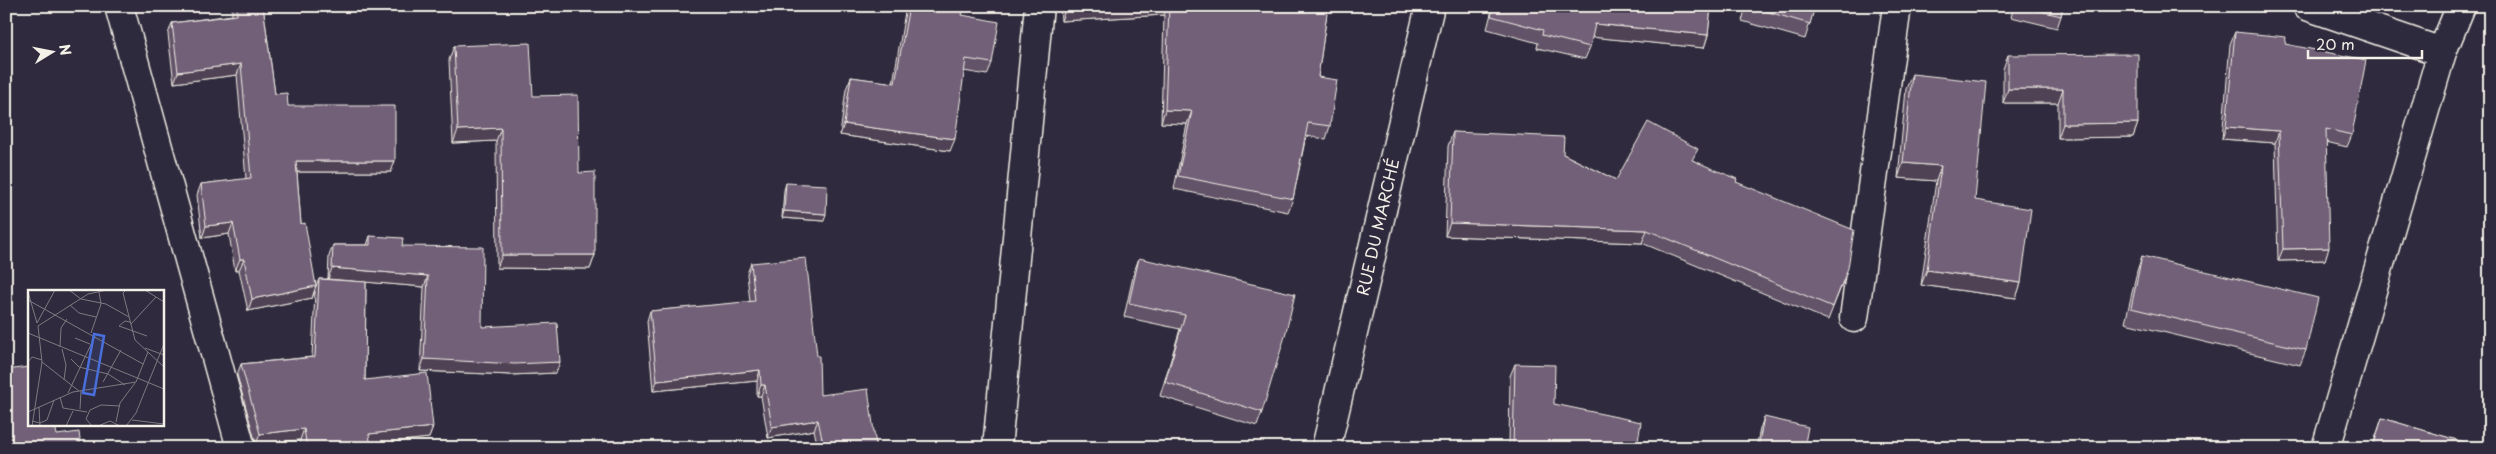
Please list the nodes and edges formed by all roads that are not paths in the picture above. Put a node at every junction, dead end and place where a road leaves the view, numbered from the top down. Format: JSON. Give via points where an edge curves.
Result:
{"nodes":[{"id":1,"x":119,"y":6,"type":"edge"},
{"id":2,"x":1039,"y":6,"type":"edge"},
{"id":3,"x":1430,"y":6,"type":"edge"},
{"id":4,"x":1897,"y":6,"type":"edge"},
{"id":5,"x":2307,"y":6,"type":"edge"},
{"id":6,"x":2461,"y":6,"type":"edge"},
{"id":7,"x":2442,"y":52,"type":"junction"},
{"id":8,"x":1854,"y":318,"type":"dead end"},
{"id":9,"x":241,"y":448,"type":"edge"},
{"id":10,"x":997,"y":448,"type":"edge"},
{"id":11,"x":1326,"y":448,"type":"edge"},
{"id":12,"x":2326,"y":448,"type":"edge"}],
"edges":[{"from":1,"to":9,"type":"street"},
{"from":2,"to":10,"type":"street"},
{"from":3,"to":11,"type":"street","name":"RUE DU MARCHÉ"},
{"from":4,"to":8,"type":"street"},
{"from":5,"to":7,"type":"street"},
{"from":6,"to":7,"type":"street"},
{"from":7,"to":12,"type":"street"}]}
